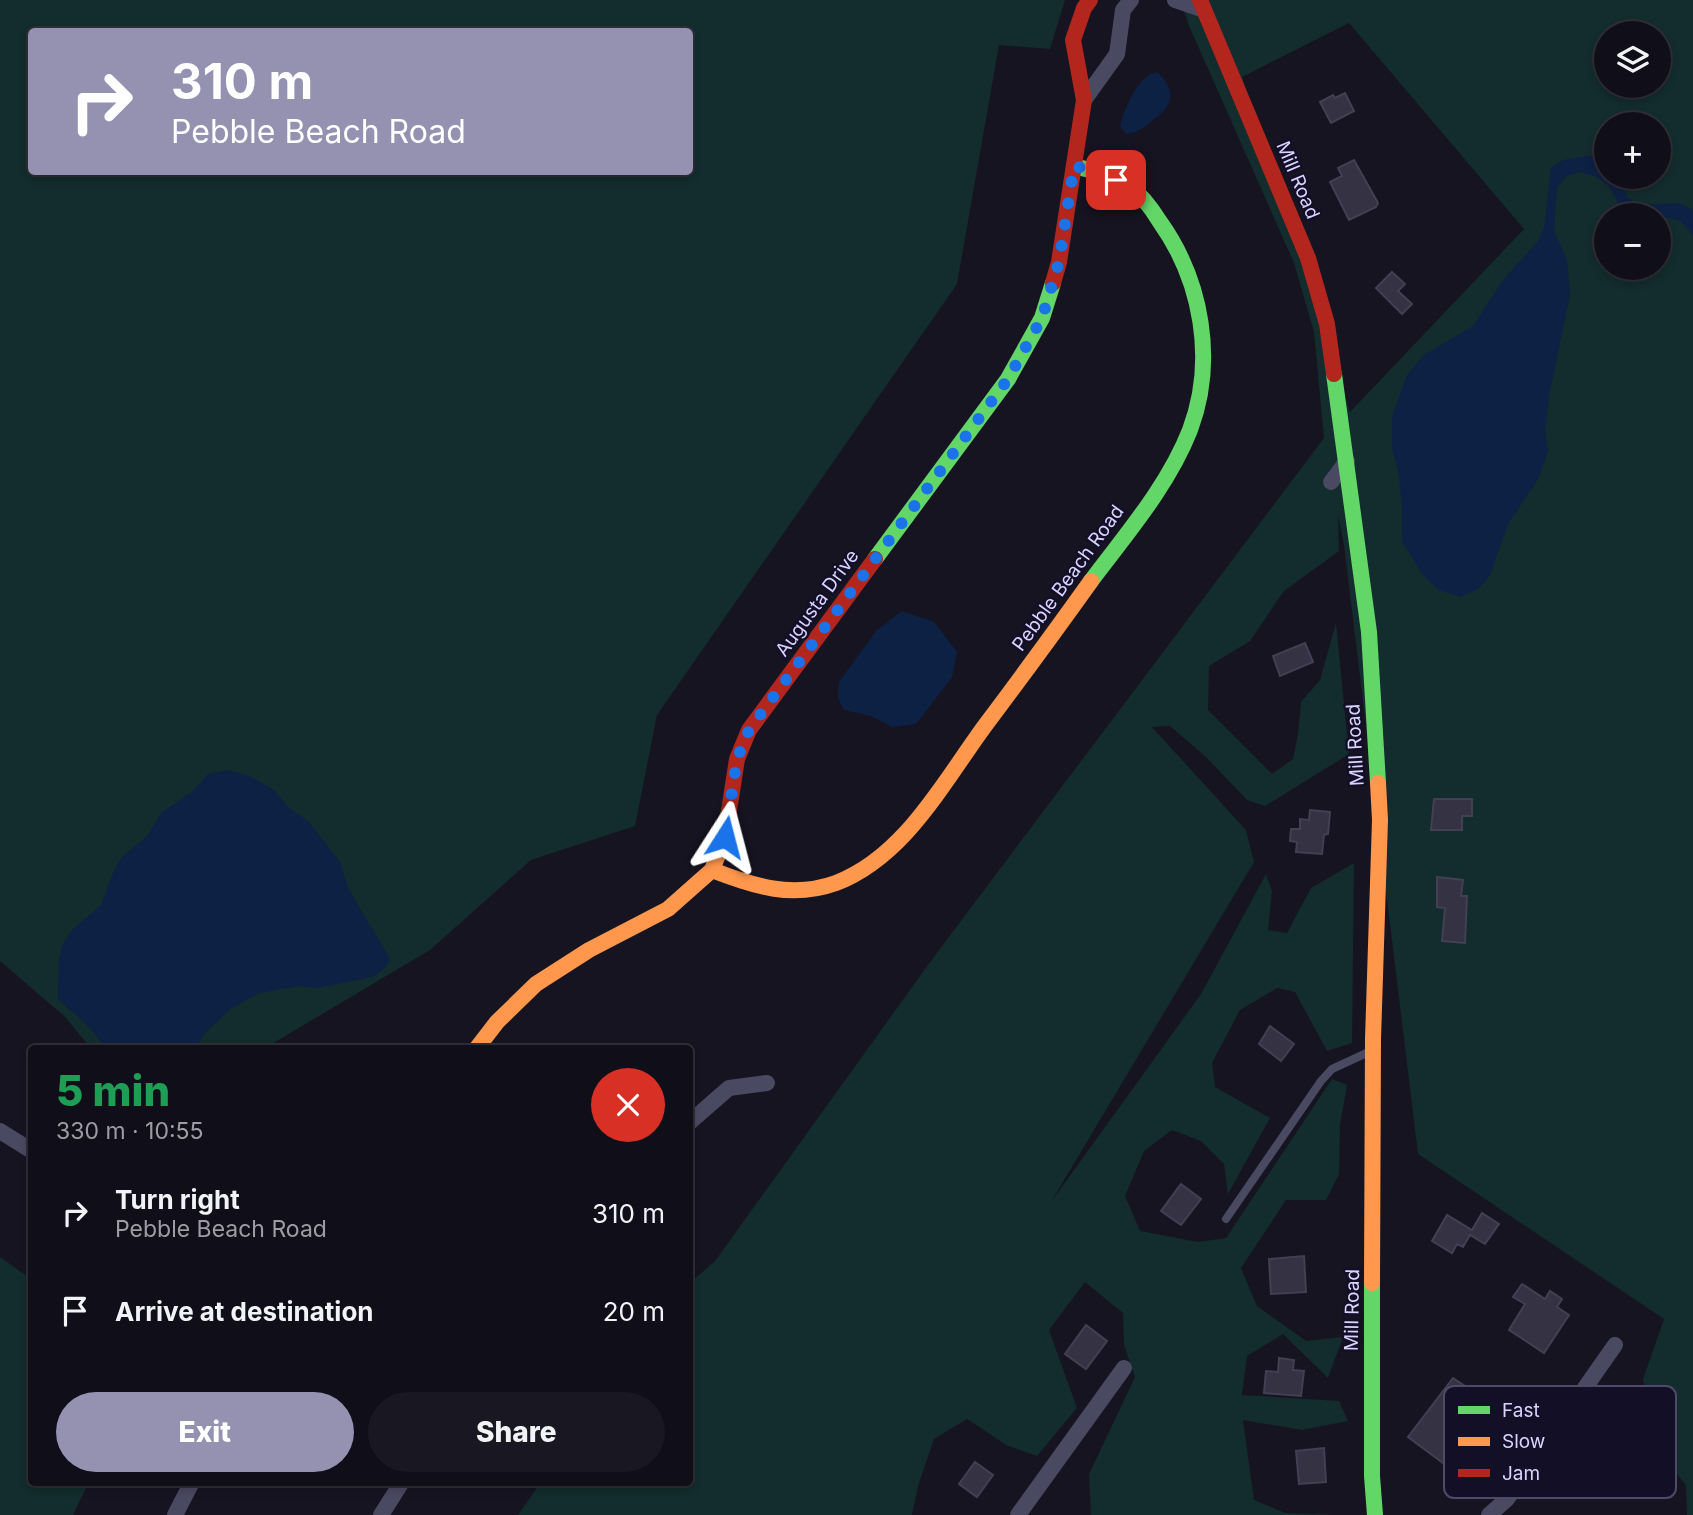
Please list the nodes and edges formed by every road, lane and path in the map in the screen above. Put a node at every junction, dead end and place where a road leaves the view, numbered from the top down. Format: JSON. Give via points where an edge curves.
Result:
{"nodes":[{"id":1,"x":1090,"y":0,"type":"edge"},
{"id":2,"x":1130,"y":0,"type":"edge"},
{"id":3,"x":1175,"y":0,"type":"edge"},
{"id":4,"x":1202,"y":5,"type":"edge"},
{"id":5,"x":1084,"y":100,"type":"junction"},
{"id":6,"x":1074,"y":166,"type":"junction"},
{"id":7,"x":1348,"y":461,"type":"junction"},
{"id":8,"x":1331,"y":482,"type":"dead end"},
{"id":9,"x":712,"y":870,"type":"junction"},
{"id":10,"x":479,"y":1045,"type":"edge"},
{"id":11,"x":1373,"y":1049,"type":"junction"},
{"id":12,"x":767,"y":1083,"type":"dead end"},
{"id":13,"x":693,"y":1119,"type":"edge"},
{"id":14,"x":0,"y":1131,"type":"edge"},
{"id":15,"x":28,"y":1148,"type":"edge"},
{"id":16,"x":1226,"y":1219,"type":"dead end"},
{"id":17,"x":1615,"y":1345,"type":"dead end"},
{"id":18,"x":1124,"y":1368,"type":"dead end"},
{"id":19,"x":1586,"y":1386,"type":"edge"},
{"id":20,"x":190,"y":1486,"type":"edge"},
{"id":21,"x":399,"y":1486,"type":"edge"},
{"id":22,"x":1508,"y":1498,"type":"edge"},
{"id":23,"x":175,"y":1515,"type":"edge"},
{"id":24,"x":381,"y":1515,"type":"edge"},
{"id":25,"x":1018,"y":1515,"type":"edge"},
{"id":26,"x":1375,"y":1515,"type":"edge"},
{"id":27,"x":1489,"y":1515,"type":"edge"}],
"edges":[{"from":1,"to":5,"type":"street","name":"Augusta Drive","via":[[1073,40]]},
{"from":2,"to":5,"type":"street","name":"Augusta Drive","via":[[1117,54]]},
{"from":3,"to":4,"type":"street"},
{"from":4,"to":7,"type":"street","name":"Mill Road","via":[[1308,258],[1327,324]]},
{"from":5,"to":6,"type":"street","name":"Augusta Drive"},
{"from":6,"to":9,"type":"street","name":"Augusta Drive","via":[[1059,262],[1042,318],[1008,379],[749,730],[737,759],[725,837]]},
{"from":6,"to":9,"type":"street","name":"Pebble Beach Road","via":[[1100,172],[1132,188],[1158,219],[1189,272],[1202,328],[1201,386],[1189,435],[1173,467],[912,826],[890,849],[852,878],[814,890],[772,890]]},
{"from":7,"to":8,"type":"street"},
{"from":7,"to":11,"type":"street","name":"Mill Road","via":[[1369,632],[1380,820]]},
{"from":9,"to":10,"type":"street","name":"Augusta Drive","via":[[667,909],[536,984]]},
{"from":11,"to":16,"type":"lane","via":[[1332,1069]]},
{"from":11,"to":26,"type":"street","name":"Mill Road"},
{"from":12,"to":13,"type":"street","via":[[729,1088]]},
{"from":14,"to":15,"type":"street"},
{"from":17,"to":19,"type":"street"},
{"from":18,"to":25,"type":"street"},
{"from":20,"to":23,"type":"street"},
{"from":21,"to":24,"type":"street"},
{"from":22,"to":27,"type":"street"}]}
